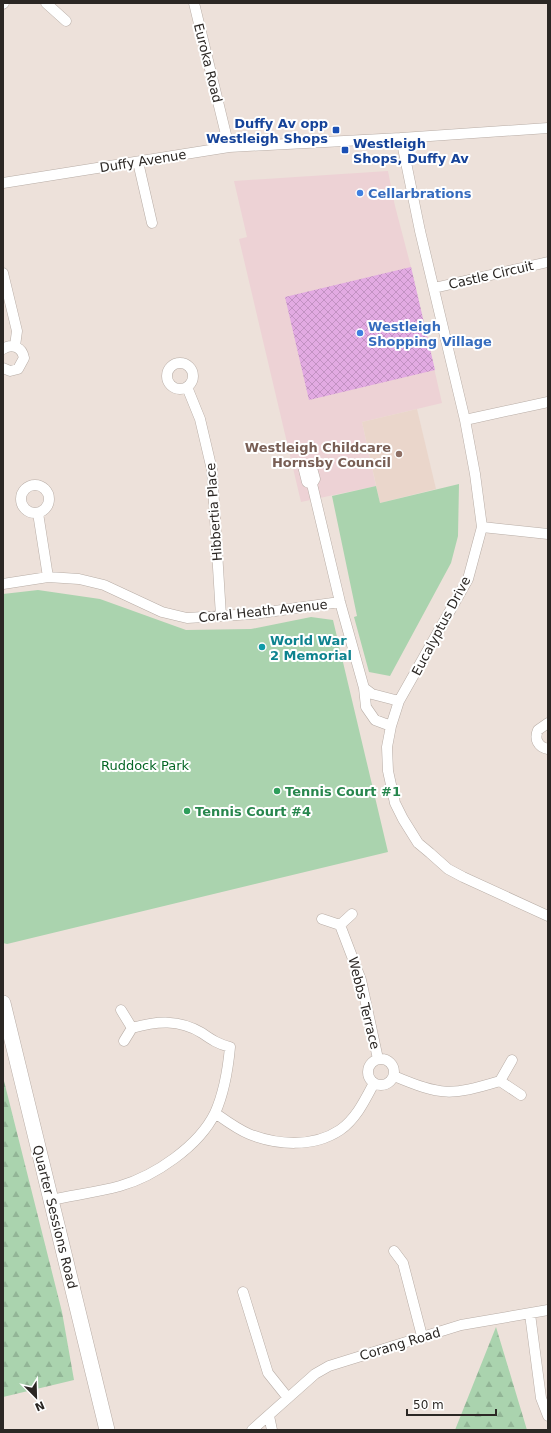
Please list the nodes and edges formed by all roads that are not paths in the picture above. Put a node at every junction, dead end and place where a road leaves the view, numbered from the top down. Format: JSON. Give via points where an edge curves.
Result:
{"nodes":[{"id":1,"x":46,"y":3,"type":"edge"},
{"id":2,"x":194,"y":3,"type":"edge"},
{"id":3,"x":66,"y":21,"type":"dead end"},
{"id":4,"x":548,"y":128,"type":"edge"},
{"id":5,"x":401,"y":138,"type":"junction"},
{"id":6,"x":228,"y":147,"type":"junction"},
{"id":7,"x":138,"y":162,"type":"junction"},
{"id":8,"x":3,"y":183,"type":"edge"},
{"id":9,"x":152,"y":223,"type":"dead end"},
{"id":10,"x":548,"y":262,"type":"edge"},
{"id":11,"x":3,"y":273,"type":"edge"},
{"id":12,"x":434,"y":288,"type":"junction"},
{"id":13,"x":15,"y":346,"type":"junction"},
{"id":14,"x":3,"y":349,"type":"edge"},
{"id":15,"x":3,"y":368,"type":"edge"},
{"id":16,"x":187,"y":388,"type":"dead end"},
{"id":17,"x":548,"y":402,"type":"edge"},
{"id":18,"x":465,"y":420,"type":"junction"},
{"id":19,"x":312,"y":484,"type":"dead end"},
{"id":20,"x":38,"y":513,"type":"dead end"},
{"id":21,"x":482,"y":527,"type":"junction"},
{"id":22,"x":548,"y":534,"type":"edge"},
{"id":23,"x":48,"y":577,"type":"junction"},
{"id":24,"x":3,"y":584,"type":"edge"},
{"id":25,"x":340,"y":602,"type":"junction"},
{"id":26,"x":221,"y":616,"type":"junction"},
{"id":27,"x":364,"y":688,"type":"junction"},
{"id":28,"x":400,"y":701,"type":"junction"},
{"id":29,"x":548,"y":723,"type":"edge"},
{"id":30,"x":391,"y":726,"type":"junction"},
{"id":31,"x":548,"y":749,"type":"edge"},
{"id":32,"x":352,"y":914,"type":"dead end"},
{"id":33,"x":547,"y":914,"type":"edge"},
{"id":34,"x":322,"y":919,"type":"dead end"},
{"id":35,"x":340,"y":925,"type":"junction"},
{"id":36,"x":3,"y":1003,"type":"edge"},
{"id":37,"x":121,"y":1010,"type":"dead end"},
{"id":38,"x":132,"y":1028,"type":"junction"},
{"id":39,"x":124,"y":1040,"type":"dead end"},
{"id":40,"x":378,"y":1059,"type":"junction"},
{"id":41,"x":512,"y":1060,"type":"dead end"},
{"id":42,"x":394,"y":1076,"type":"junction"},
{"id":43,"x":500,"y":1081,"type":"junction"},
{"id":44,"x":374,"y":1083,"type":"junction"},
{"id":45,"x":520,"y":1095,"type":"dead end"},
{"id":46,"x":214,"y":1113,"type":"junction"},
{"id":47,"x":51,"y":1200,"type":"junction"},
{"id":48,"x":394,"y":1251,"type":"dead end"},
{"id":49,"x":243,"y":1292,"type":"dead end"},
{"id":50,"x":548,"y":1310,"type":"edge"},
{"id":51,"x":530,"y":1314,"type":"junction"},
{"id":52,"x":422,"y":1336,"type":"junction"},
{"id":53,"x":288,"y":1398,"type":"junction"},
{"id":54,"x":269,"y":1416,"type":"junction"},
{"id":55,"x":548,"y":1416,"type":"edge"},
{"id":56,"x":107,"y":1430,"type":"edge"},
{"id":57,"x":252,"y":1430,"type":"edge"},
{"id":58,"x":272,"y":1430,"type":"edge"}],
"edges":[{"from":1,"to":3,"type":"street"},
{"from":2,"to":6,"type":"street","name":"Euroka Road"},
{"from":4,"to":5,"type":"street","name":"Duffy Avenue"},
{"from":5,"to":6,"type":"street","name":"Duffy Avenue"},
{"from":5,"to":12,"type":"street","name":"Eucalyptus Drive"},
{"from":6,"to":7,"type":"street","name":"Duffy Avenue"},
{"from":7,"to":8,"type":"street","name":"Duffy Avenue"},
{"from":7,"to":9,"type":"street"},
{"from":10,"to":12,"type":"street","name":"Castle Circuit"},
{"from":11,"to":13,"type":"street","via":[[17,331]]},
{"from":12,"to":18,"type":"street","name":"Eucalyptus Drive"},
{"from":13,"to":14,"type":"street"},
{"from":13,"to":15,"type":"street","via":[[23,354],[21,366],[10,371]]},
{"from":16,"to":26,"type":"street","name":"Hibbertia Place","via":[[200,419],[212,470]]},
{"from":17,"to":18,"type":"street"},
{"from":18,"to":21,"type":"street","name":"Eucalyptus Drive"},
{"from":19,"to":25,"type":"street"},
{"from":20,"to":23,"type":"street"},
{"from":21,"to":22,"type":"street"},
{"from":21,"to":28,"type":"street","name":"Eucalyptus Drive","via":[[468,579]]},
{"from":23,"to":24,"type":"street","name":"Coral Heath Avenue"},
{"from":23,"to":26,"type":"street","name":"Coral Heath Avenue","via":[[79,578],[104,585],[162,612],[181,617]]},
{"from":25,"to":26,"type":"street","name":"Coral Heath Avenue"},
{"from":25,"to":27,"type":"street"},
{"from":27,"to":28,"type":"street","via":[[372,694]]},
{"from":27,"to":30,"type":"street","via":[[366,707],[371,715],[375,720]]},
{"from":28,"to":30,"type":"street","name":"Eucalyptus Drive"},
{"from":29,"to":31,"type":"street","via":[[540,726],[536,738],[540,746]]},
{"from":30,"to":33,"type":"street","name":"Eucalyptus Drive","via":[[386,760],[395,803],[418,843],[448,868]]},
{"from":32,"to":35,"type":"street"},
{"from":34,"to":35,"type":"street"},
{"from":35,"to":40,"type":"street","name":"Webbs Terrace","via":[[361,980]]},
{"from":36,"to":47,"type":"main road","name":"Quarter Sessions Road"},
{"from":37,"to":38,"type":"street"},
{"from":38,"to":39,"type":"street"},
{"from":38,"to":46,"type":"street","via":[[166,1021],[176,1022],[201,1033],[216,1044],[230,1047],[227,1071]]},
{"from":40,"to":42,"type":"street","via":[[391,1063]]},
{"from":40,"to":44,"type":"street","via":[[368,1070],[369,1077]]},
{"from":41,"to":43,"type":"street"},
{"from":42,"to":43,"type":"street","via":[[426,1089],[447,1093],[470,1090]]},
{"from":42,"to":44,"type":"street","via":[[383,1085]]},
{"from":43,"to":45,"type":"street"},
{"from":44,"to":46,"type":"street","via":[[362,1105],[340,1130],[321,1138],[298,1143],[275,1141],[247,1133]]},
{"from":46,"to":47,"type":"street","via":[[197,1137],[177,1158],[150,1174],[121,1185]]},
{"from":47,"to":56,"type":"main road","name":"Quarter Sessions Road"},
{"from":48,"to":52,"type":"street","via":[[403,1263]]},
{"from":49,"to":53,"type":"street","via":[[268,1373]]},
{"from":50,"to":51,"type":"street","name":"Corang Road"},
{"from":51,"to":52,"type":"street","name":"Corang Road","via":[[476,1322]]},
{"from":51,"to":55,"type":"street","via":[[541,1398]]},
{"from":52,"to":53,"type":"street","name":"Corang Road","via":[[329,1366],[315,1374]]},
{"from":53,"to":54,"type":"street","name":"Corang Road"},
{"from":54,"to":57,"type":"street","name":"Corang Road"},
{"from":54,"to":58,"type":"street"}]}
